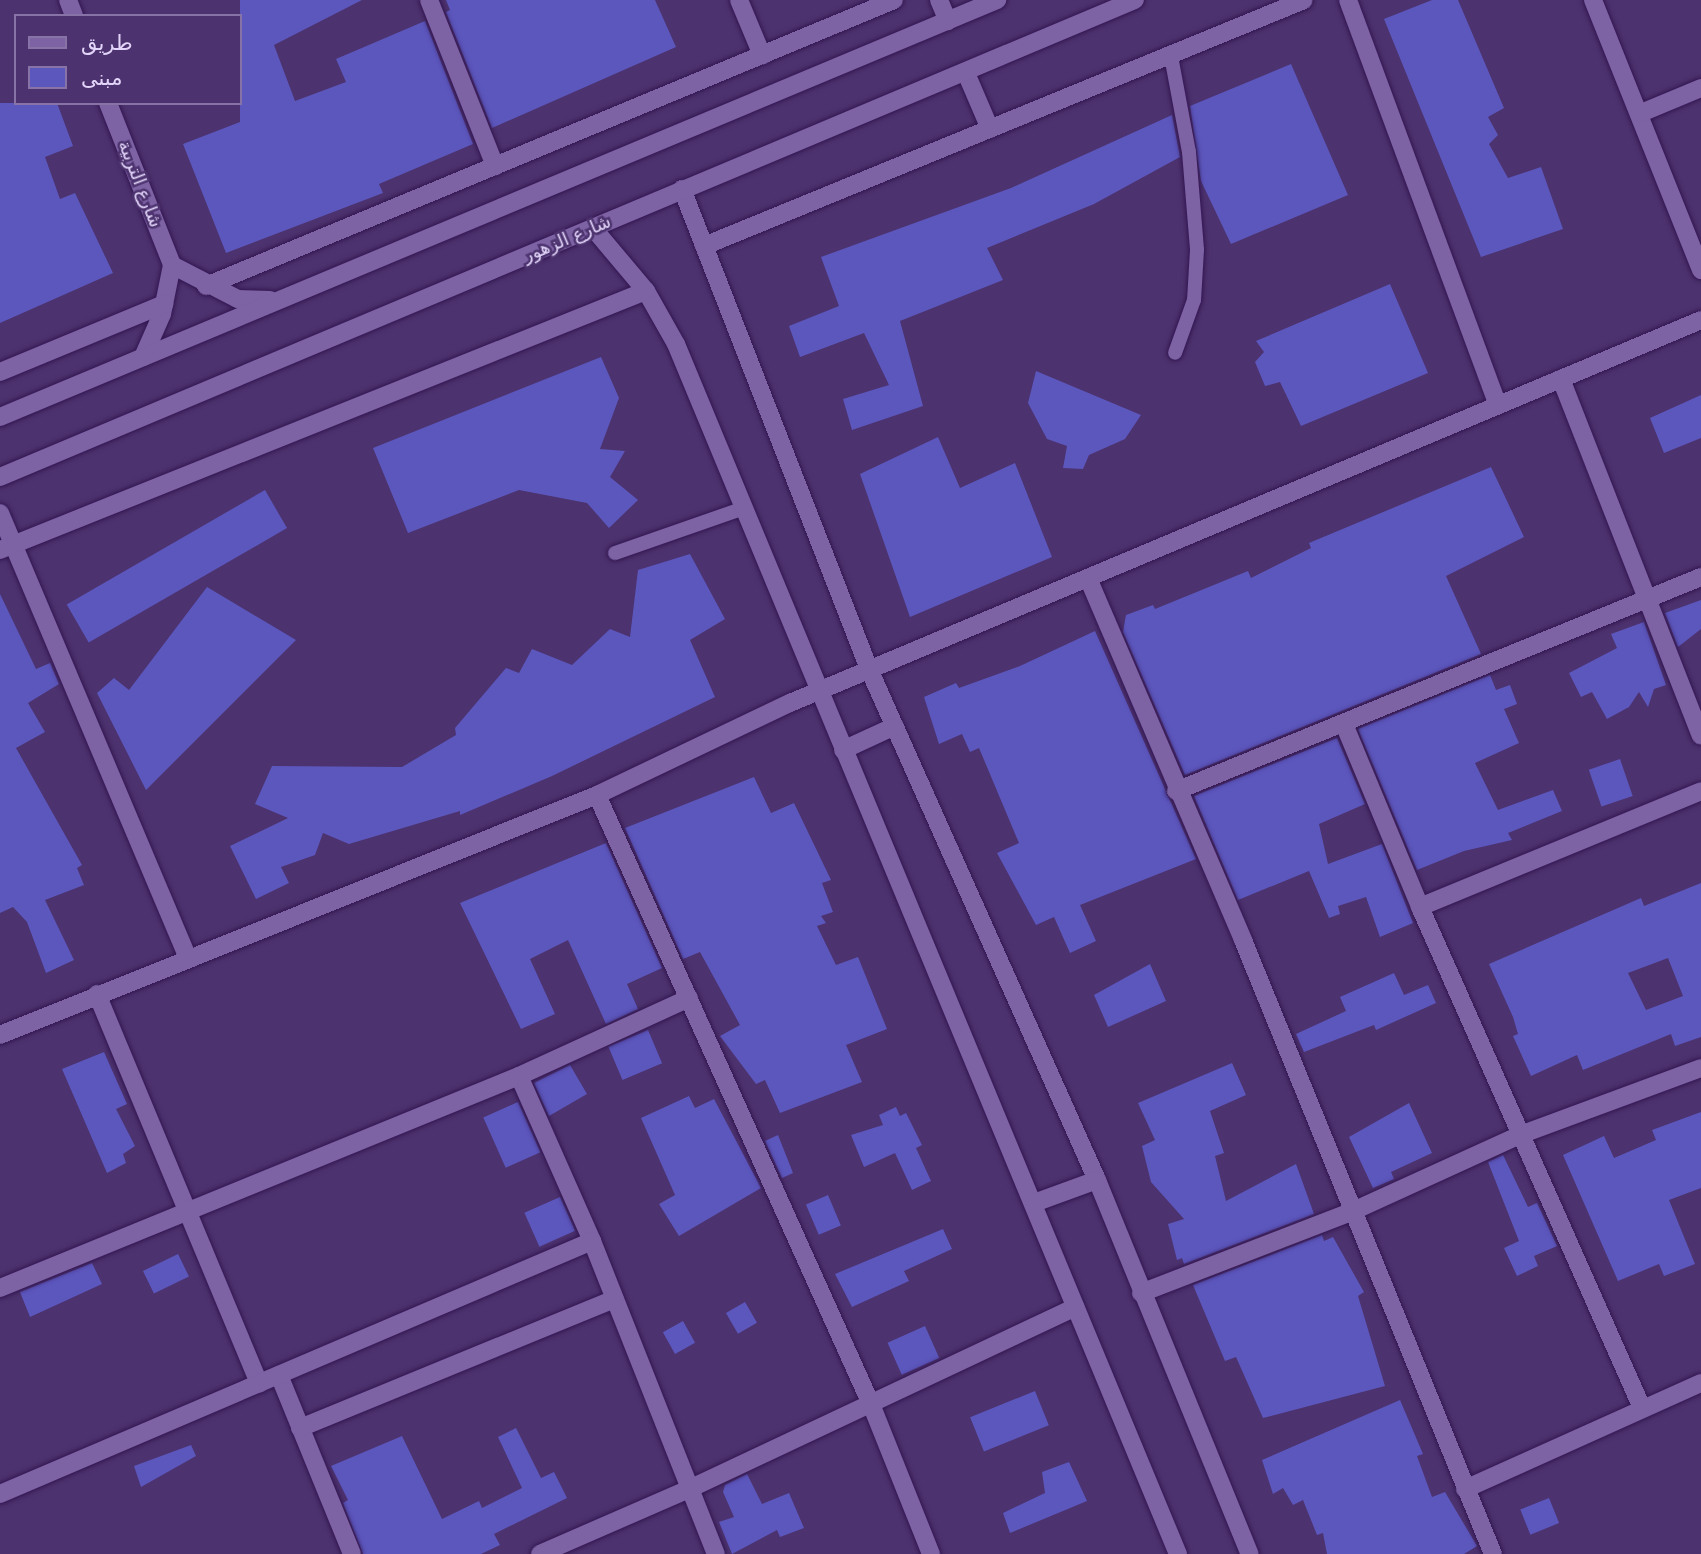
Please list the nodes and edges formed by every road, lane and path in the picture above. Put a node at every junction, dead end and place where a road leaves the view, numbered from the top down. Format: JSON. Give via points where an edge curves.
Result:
{"nodes":[{"id":1,"x":429,"y":0,"type":"edge"},
{"id":2,"x":740,"y":0,"type":"edge"},
{"id":3,"x":894,"y":0,"type":"edge"},
{"id":4,"x":939,"y":0,"type":"edge"},
{"id":5,"x":997,"y":0,"type":"edge"},
{"id":6,"x":1135,"y":0,"type":"edge"},
{"id":7,"x":1304,"y":0,"type":"edge"},
{"id":8,"x":1348,"y":0,"type":"edge"},
{"id":9,"x":1593,"y":0,"type":"edge"},
{"id":10,"x":948,"y":21,"type":"junction"},
{"id":11,"x":762,"y":55,"type":"junction"},
{"id":12,"x":1171,"y":56,"type":"junction"},
{"id":13,"x":966,"y":73,"type":"junction"},
{"id":14,"x":1701,"y":88,"type":"edge"},
{"id":15,"x":109,"y":105,"type":"edge"},
{"id":16,"x":1641,"y":114,"type":"junction"},
{"id":17,"x":990,"y":129,"type":"junction"},
{"id":18,"x":495,"y":166,"type":"junction"},
{"id":19,"x":682,"y":189,"type":"junction"},
{"id":20,"x":593,"y":228,"type":"junction"},
{"id":21,"x":704,"y":246,"type":"junction"},
{"id":22,"x":172,"y":265,"type":"junction"},
{"id":23,"x":1701,"y":270,"type":"edge"},
{"id":24,"x":206,"y":286,"type":"junction"},
{"id":25,"x":646,"y":291,"type":"junction"},
{"id":26,"x":277,"y":300,"type":"junction"},
{"id":27,"x":164,"y":304,"type":"junction"},
{"id":28,"x":1701,"y":320,"type":"edge"},
{"id":29,"x":1175,"y":353,"type":"dead end"},
{"id":30,"x":144,"y":357,"type":"junction"},
{"id":31,"x":0,"y":372,"type":"edge"},
{"id":32,"x":1561,"y":379,"type":"junction"},
{"id":33,"x":1498,"y":405,"type":"junction"},
{"id":34,"x":0,"y":416,"type":"edge"},
{"id":35,"x":0,"y":477,"type":"edge"},
{"id":36,"x":744,"y":508,"type":"junction"},
{"id":37,"x":0,"y":513,"type":"edge"},
{"id":38,"x":7,"y":547,"type":"edge"},
{"id":39,"x":615,"y":553,"type":"dead end"},
{"id":40,"x":1701,"y":577,"type":"edge"},
{"id":41,"x":1088,"y":578,"type":"junction"},
{"id":42,"x":1650,"y":599,"type":"junction"},
{"id":43,"x":869,"y":669,"type":"junction"},
{"id":44,"x":819,"y":691,"type":"junction"},
{"id":45,"x":1344,"y":724,"type":"junction"},
{"id":46,"x":895,"y":726,"type":"junction"},
{"id":47,"x":1701,"y":736,"type":"edge"},
{"id":48,"x":843,"y":750,"type":"junction"},
{"id":49,"x":1176,"y":791,"type":"junction"},
{"id":50,"x":1701,"y":791,"type":"edge"},
{"id":51,"x":597,"y":795,"type":"junction"},
{"id":52,"x":1420,"y":907,"type":"junction"},
{"id":53,"x":187,"y":956,"type":"junction"},
{"id":54,"x":97,"y":994,"type":"junction"},
{"id":55,"x":690,"y":998,"type":"junction"},
{"id":56,"x":0,"y":1035,"type":"edge"},
{"id":57,"x":1701,"y":1068,"type":"edge"},
{"id":58,"x":520,"y":1076,"type":"junction"},
{"id":59,"x":1520,"y":1135,"type":"junction"},
{"id":60,"x":1097,"y":1180,"type":"junction"},
{"id":61,"x":1034,"y":1203,"type":"junction"},
{"id":62,"x":186,"y":1211,"type":"junction"},
{"id":63,"x":1350,"y":1212,"type":"junction"},
{"id":64,"x":592,"y":1241,"type":"junction"},
{"id":65,"x":0,"y":1288,"type":"edge"},
{"id":66,"x":1141,"y":1293,"type":"junction"},
{"id":67,"x":615,"y":1299,"type":"junction"},
{"id":68,"x":1075,"y":1307,"type":"junction"},
{"id":69,"x":279,"y":1375,"type":"junction"},
{"id":70,"x":1701,"y":1383,"type":"edge"},
{"id":71,"x":259,"y":1384,"type":"junction"},
{"id":72,"x":871,"y":1404,"type":"junction"},
{"id":73,"x":1642,"y":1408,"type":"junction"},
{"id":74,"x":300,"y":1428,"type":"junction"},
{"id":75,"x":690,"y":1489,"type":"junction"},
{"id":76,"x":1465,"y":1489,"type":"junction"},
{"id":77,"x":0,"y":1494,"type":"edge"},
{"id":78,"x":352,"y":1554,"type":"edge"},
{"id":79,"x":540,"y":1554,"type":"edge"},
{"id":80,"x":716,"y":1554,"type":"edge"},
{"id":81,"x":930,"y":1554,"type":"edge"},
{"id":82,"x":1178,"y":1554,"type":"edge"},
{"id":83,"x":1250,"y":1554,"type":"edge"},
{"id":84,"x":1493,"y":1554,"type":"edge"}],
"edges":[{"from":1,"to":18,"type":"street"},
{"from":2,"to":11,"type":"street"},
{"from":3,"to":11,"type":"street"},
{"from":4,"to":10,"type":"street"},
{"from":5,"to":10,"type":"street"},
{"from":6,"to":13,"type":"street","name":"شارع الزهور"},
{"from":7,"to":12,"type":"street"},
{"from":8,"to":33,"type":"street"},
{"from":9,"to":16,"type":"street"},
{"from":10,"to":26,"type":"street"},
{"from":11,"to":18,"type":"street"},
{"from":12,"to":17,"type":"street"},
{"from":12,"to":29,"type":"lane","via":[[1189,152],[1197,250],[1194,300]]},
{"from":13,"to":17,"type":"street"},
{"from":13,"to":19,"type":"street","name":"شارع الزهور"},
{"from":14,"to":16,"type":"street"},
{"from":15,"to":22,"type":"street","name":"شارع التربية"},
{"from":16,"to":23,"type":"street"},
{"from":17,"to":21,"type":"street"},
{"from":18,"to":24,"type":"street"},
{"from":19,"to":20,"type":"street","name":"شارع الزهور"},
{"from":19,"to":21,"type":"street"},
{"from":20,"to":25,"type":"street"},
{"from":20,"to":35,"type":"street","name":"شارع الزهور"},
{"from":21,"to":43,"type":"street"},
{"from":22,"to":24,"type":"street"},
{"from":22,"to":27,"type":"street"},
{"from":24,"to":26,"type":"street","via":[[238,299]]},
{"from":25,"to":36,"type":"street","via":[[676,344]]},
{"from":25,"to":38,"type":"street"},
{"from":26,"to":30,"type":"street"},
{"from":27,"to":30,"type":"street"},
{"from":27,"to":31,"type":"street"},
{"from":28,"to":32,"type":"street"},
{"from":30,"to":34,"type":"street"},
{"from":32,"to":33,"type":"street"},
{"from":32,"to":42,"type":"street"},
{"from":33,"to":41,"type":"street"},
{"from":36,"to":39,"type":"lane"},
{"from":36,"to":44,"type":"street"},
{"from":37,"to":38,"type":"street"},
{"from":38,"to":53,"type":"street"},
{"from":40,"to":42,"type":"street"},
{"from":41,"to":43,"type":"street"},
{"from":41,"to":49,"type":"street"},
{"from":42,"to":45,"type":"street"},
{"from":42,"to":47,"type":"street"},
{"from":43,"to":44,"type":"street"},
{"from":43,"to":46,"type":"street"},
{"from":44,"to":48,"type":"street"},
{"from":44,"to":51,"type":"street"},
{"from":45,"to":49,"type":"street"},
{"from":45,"to":52,"type":"street"},
{"from":46,"to":48,"type":"street"},
{"from":46,"to":60,"type":"street"},
{"from":48,"to":61,"type":"street"},
{"from":49,"to":63,"type":"street","via":[[1244,940]]},
{"from":50,"to":52,"type":"street"},
{"from":51,"to":53,"type":"street"},
{"from":51,"to":55,"type":"street"},
{"from":52,"to":59,"type":"street"},
{"from":53,"to":54,"type":"street"},
{"from":54,"to":56,"type":"street"},
{"from":54,"to":62,"type":"street"},
{"from":55,"to":58,"type":"street"},
{"from":55,"to":72,"type":"street"},
{"from":57,"to":59,"type":"street"},
{"from":58,"to":62,"type":"street"},
{"from":58,"to":64,"type":"street"},
{"from":59,"to":63,"type":"street"},
{"from":59,"to":73,"type":"street"},
{"from":60,"to":61,"type":"street"},
{"from":60,"to":66,"type":"street"},
{"from":61,"to":68,"type":"street"},
{"from":62,"to":65,"type":"street"},
{"from":62,"to":71,"type":"street"},
{"from":63,"to":66,"type":"street"},
{"from":63,"to":76,"type":"street"},
{"from":64,"to":67,"type":"street"},
{"from":64,"to":69,"type":"street"},
{"from":66,"to":83,"type":"street"},
{"from":67,"to":74,"type":"street"},
{"from":67,"to":75,"type":"street"},
{"from":68,"to":72,"type":"street"},
{"from":68,"to":82,"type":"street"},
{"from":69,"to":71,"type":"street"},
{"from":69,"to":74,"type":"street"},
{"from":70,"to":73,"type":"street"},
{"from":71,"to":77,"type":"street"},
{"from":72,"to":75,"type":"street"},
{"from":72,"to":81,"type":"street"},
{"from":73,"to":76,"type":"street"},
{"from":74,"to":78,"type":"street"},
{"from":75,"to":79,"type":"street"},
{"from":75,"to":80,"type":"street"},
{"from":76,"to":84,"type":"street"}]}
